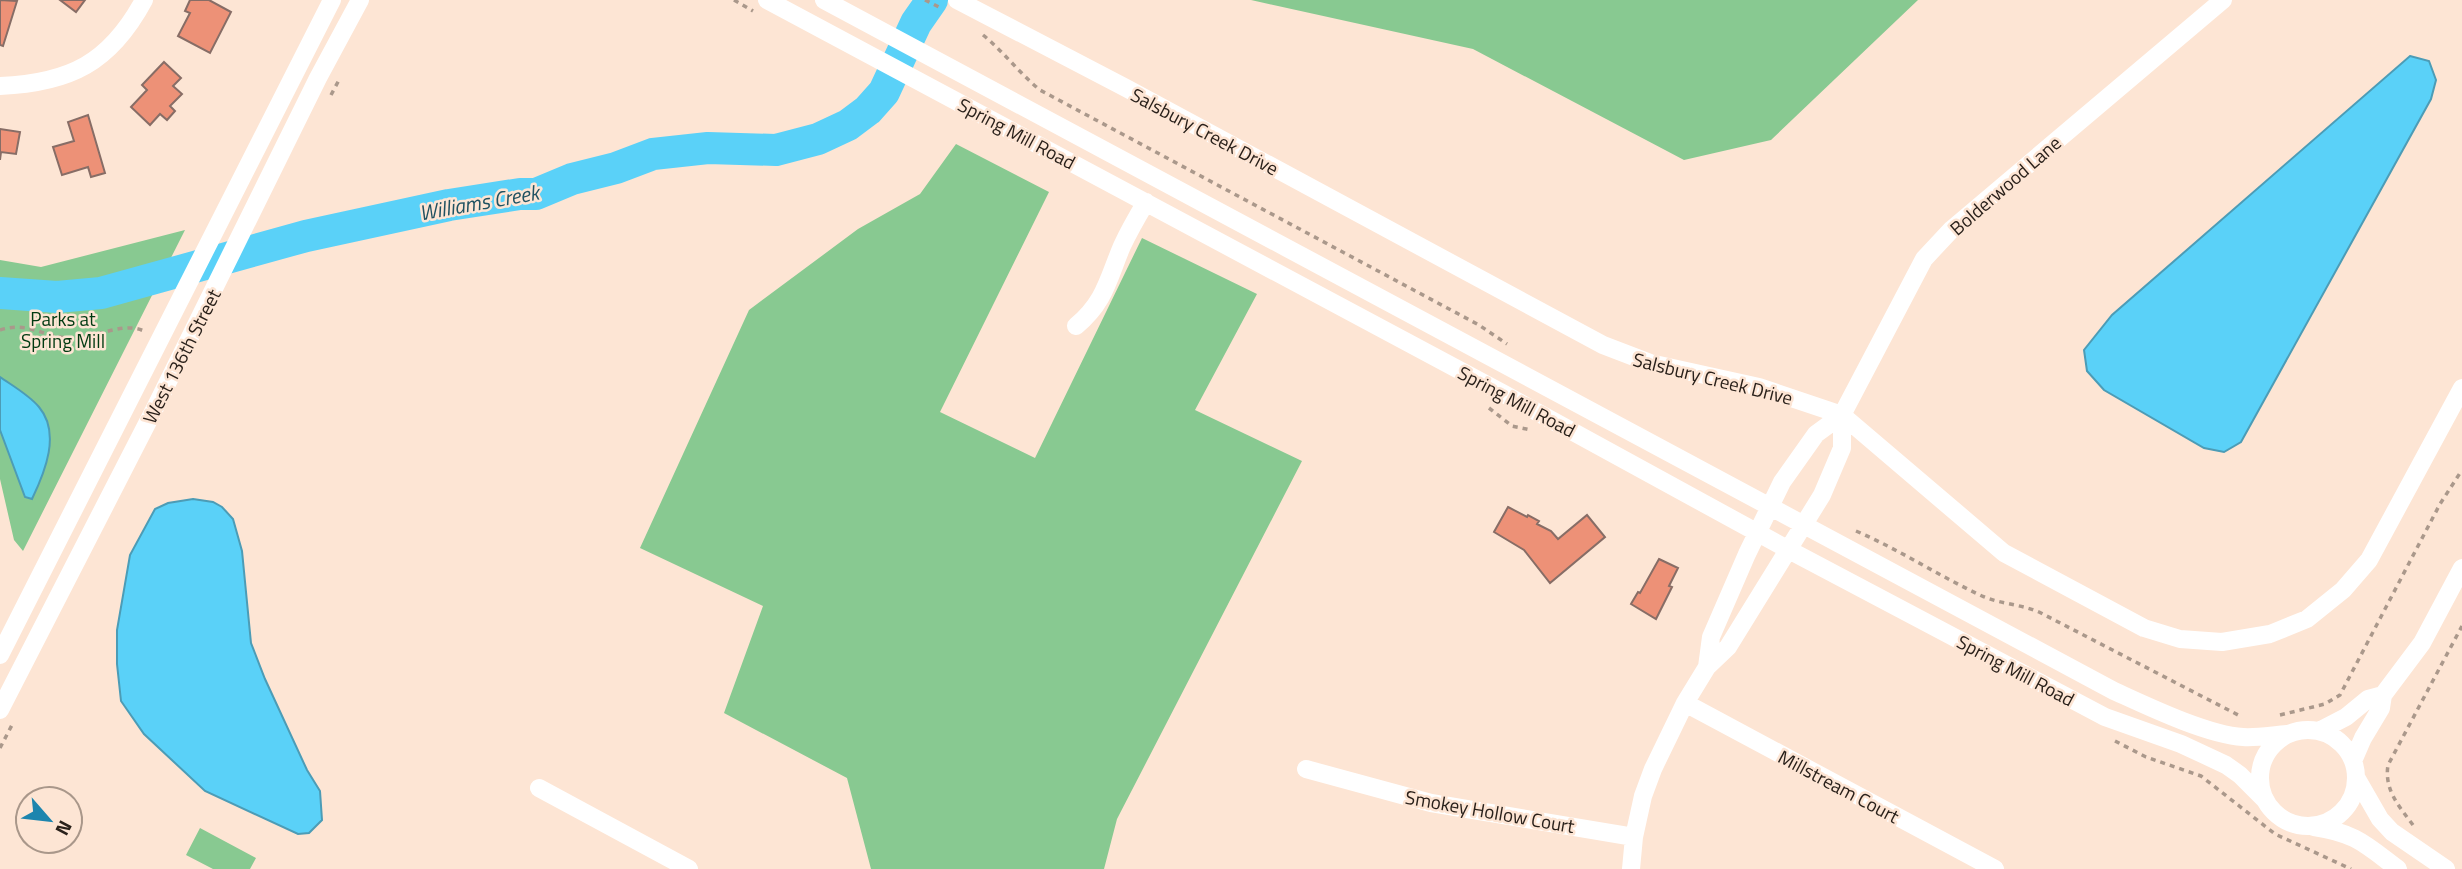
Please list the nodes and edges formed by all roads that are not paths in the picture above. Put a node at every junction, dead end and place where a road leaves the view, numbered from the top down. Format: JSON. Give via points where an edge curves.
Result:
{"nodes":[{"id":1,"x":144,"y":0,"type":"edge"},
{"id":2,"x":332,"y":0,"type":"edge"},
{"id":3,"x":360,"y":0,"type":"edge"},
{"id":4,"x":768,"y":0,"type":"edge"},
{"id":5,"x":824,"y":0,"type":"edge"},
{"id":6,"x":2223,"y":0,"type":"edge"},
{"id":7,"x":954,"y":7,"type":"edge"},
{"id":8,"x":0,"y":86,"type":"edge"},
{"id":9,"x":1146,"y":202,"type":"junction"},
{"id":10,"x":1076,"y":326,"type":"dead end"},
{"id":11,"x":2462,"y":388,"type":"edge"},
{"id":12,"x":1842,"y":415,"type":"junction"},
{"id":13,"x":1764,"y":520,"type":"junction"},
{"id":14,"x":1796,"y":538,"type":"junction"},
{"id":15,"x":2462,"y":568,"type":"edge"},
{"id":16,"x":0,"y":654,"type":"edge"},
{"id":17,"x":1707,"y":667,"type":"junction"},
{"id":18,"x":2383,"y":695,"type":"junction"},
{"id":19,"x":1685,"y":703,"type":"junction"},
{"id":20,"x":0,"y":710,"type":"edge"},
{"id":21,"x":2319,"y":731,"type":"junction"},
{"id":22,"x":2287,"y":734,"type":"junction"},
{"id":23,"x":2353,"y":761,"type":"junction"},
{"id":24,"x":1306,"y":769,"type":"dead end"},
{"id":25,"x":2357,"y":779,"type":"junction"},
{"id":26,"x":539,"y":788,"type":"dead end"},
{"id":27,"x":2264,"y":799,"type":"junction"},
{"id":28,"x":2314,"y":827,"type":"junction"},
{"id":29,"x":1634,"y":837,"type":"junction"},
{"id":30,"x":689,"y":869,"type":"edge"},
{"id":31,"x":1631,"y":869,"type":"edge"},
{"id":32,"x":1995,"y":869,"type":"edge"},
{"id":33,"x":2398,"y":869,"type":"edge"},
{"id":34,"x":2446,"y":869,"type":"edge"}],
"edges":[{"from":1,"to":8,"type":"street","via":[[122,36],[82,68],[56,80]]},
{"from":2,"to":16,"type":"street","name":"West 136th Street"},
{"from":3,"to":20,"type":"street","name":"West 136th Street"},
{"from":4,"to":9,"type":"street","name":"Spring Mill Road"},
{"from":5,"to":13,"type":"street","name":"Spring Mill Road"},
{"from":6,"to":12,"type":"street","name":"Bolderwood Lane","via":[[1952,229],[1924,259]]},
{"from":7,"to":12,"type":"street","name":"Salsbury Creek Drive","via":[[1126,88],[1603,345],[1650,363],[1759,387]]},
{"from":9,"to":10,"type":"street","via":[[1106,290]]},
{"from":9,"to":13,"type":"street","name":"Spring Mill Road"},
{"from":11,"to":12,"type":"street","name":"Salsbury Creek Drive","via":[[2369,560],[2343,590],[2307,619],[2270,634],[2222,642],[2180,639],[2144,628],[2004,553]]},
{"from":12,"to":13,"type":"street","name":"Bolderwood Lane","via":[[1816,435],[1782,482]]},
{"from":12,"to":14,"type":"street","name":"Bolderwood Lane","via":[[1842,448],[1822,495]]},
{"from":13,"to":14,"type":"street","name":"Spring Mill Road"},
{"from":13,"to":14,"type":"street","name":"Spring Mill Road"},
{"from":13,"to":17,"type":"street","name":"Bolderwood Lane","via":[[1711,637]]},
{"from":14,"to":17,"type":"street","name":"Bolderwood Lane","via":[[1728,648]]},
{"from":14,"to":22,"type":"street","name":"Spring Mill Road","via":[[1997,629],[2144,705],[2242,737]]},
{"from":14,"to":27,"type":"street","name":"Spring Mill Road","via":[[2105,717],[2209,755],[2240,775]]},
{"from":15,"to":18,"type":"street","via":[[2422,643]]},
{"from":17,"to":19,"type":"street"},
{"from":18,"to":21,"type":"street","via":[[2368,699]]},
{"from":18,"to":23,"type":"street","via":[[2381,708]]},
{"from":19,"to":29,"type":"street","via":[[1653,769]]},
{"from":19,"to":32,"type":"street","name":"Millstream Court"},
{"from":21,"to":22,"type":"street"},
{"from":21,"to":23,"type":"street","via":[[2339,742]]},
{"from":22,"to":27,"type":"street","via":[[2265,755],[2260,777]]},
{"from":23,"to":25,"type":"street"},
{"from":24,"to":29,"type":"street","name":"Smokey Hollow Court","via":[[1431,803]]},
{"from":25,"to":28,"type":"street","via":[[2348,805],[2328,823]]},
{"from":25,"to":34,"type":"street","via":[[2392,832]]},
{"from":26,"to":30,"type":"street"},
{"from":27,"to":28,"type":"street","via":[[2285,821]]},
{"from":28,"to":33,"type":"street","via":[[2351,835]]},
{"from":29,"to":31,"type":"street"}]}
